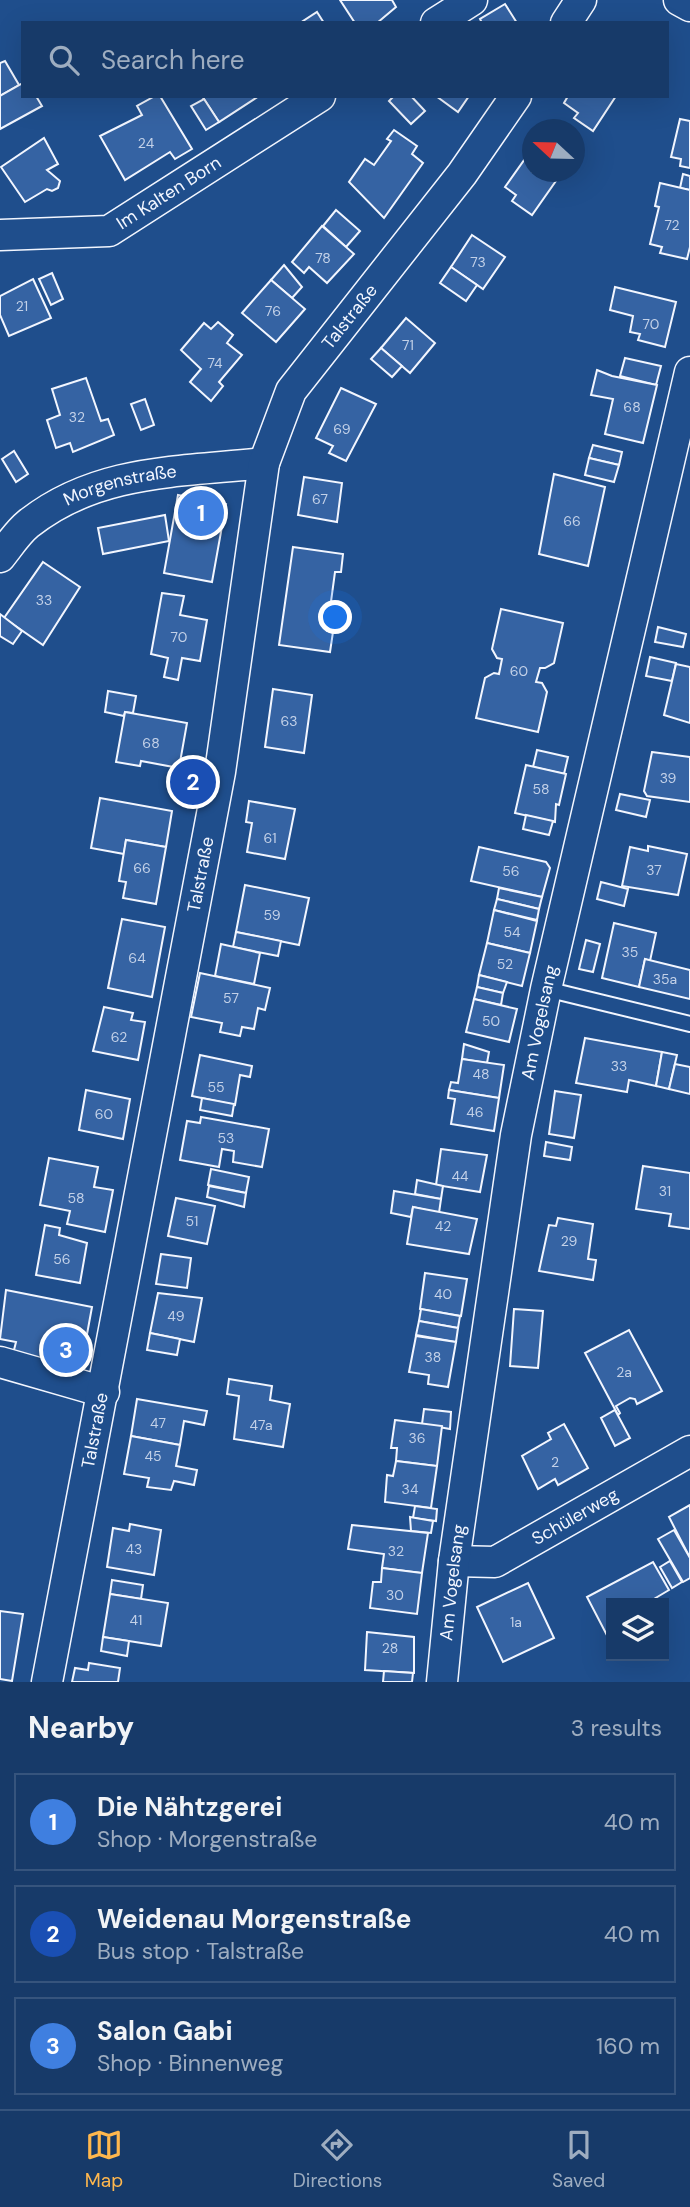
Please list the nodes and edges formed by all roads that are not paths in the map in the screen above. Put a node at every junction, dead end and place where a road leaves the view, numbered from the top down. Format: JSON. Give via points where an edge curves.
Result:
{"nodes":[{"id":1,"x":472,"y":0,"type":"edge"},
{"id":2,"x":581,"y":0,"type":"edge"},
{"id":3,"x":679,"y":0,"type":"edge"},
{"id":4,"x":690,"y":6,"type":"edge"},
{"id":5,"x":439,"y":21,"type":"edge"},
{"id":6,"x":567,"y":21,"type":"edge"},
{"id":7,"x":317,"y":98,"type":"edge"},
{"id":8,"x":515,"y":98,"type":"edge"},
{"id":9,"x":0,"y":235,"type":"edge"},
{"id":10,"x":690,"y":372,"type":"edge"},
{"id":11,"x":264,"y":463,"type":"junction"},
{"id":12,"x":0,"y":557,"type":"edge"},
{"id":13,"x":547,"y":989,"type":"junction"},
{"id":14,"x":690,"y":1024,"type":"edge"},
{"id":15,"x":0,"y":1362,"type":"edge"},
{"id":16,"x":104,"y":1392,"type":"junction"},
{"id":17,"x":690,"y":1451,"type":"edge"},
{"id":18,"x":454,"y":1561,"type":"junction"},
{"id":19,"x":47,"y":1682,"type":"edge"},
{"id":20,"x":442,"y":1682,"type":"edge"}],
"edges":[{"from":1,"to":5,"type":"street"},
{"from":2,"to":6,"type":"street"},
{"from":3,"to":4,"type":"street"},
{"from":7,"to":9,"type":"street","name":"Im Kalten Born","via":[[109,231]]},
{"from":8,"to":11,"type":"street","name":"Talstraße","via":[[462,174],[291,391]]},
{"from":10,"to":13,"type":"street","name":"Am Vogelsang"},
{"from":11,"to":12,"type":"street","name":"Morgenstraße","via":[[112,480],[64,499],[25,526]]},
{"from":11,"to":16,"type":"street","name":"Talstraße","via":[[220,772]]},
{"from":13,"to":14,"type":"lane"},
{"from":13,"to":18,"type":"street","name":"Am Vogelsang","via":[[516,1135]]},
{"from":15,"to":16,"type":"street"},
{"from":16,"to":19,"type":"street","name":"Talstraße"},
{"from":17,"to":18,"type":"street","name":"Schülerweg","via":[[495,1562]]},
{"from":18,"to":20,"type":"street","name":"Am Vogelsang"}]}
